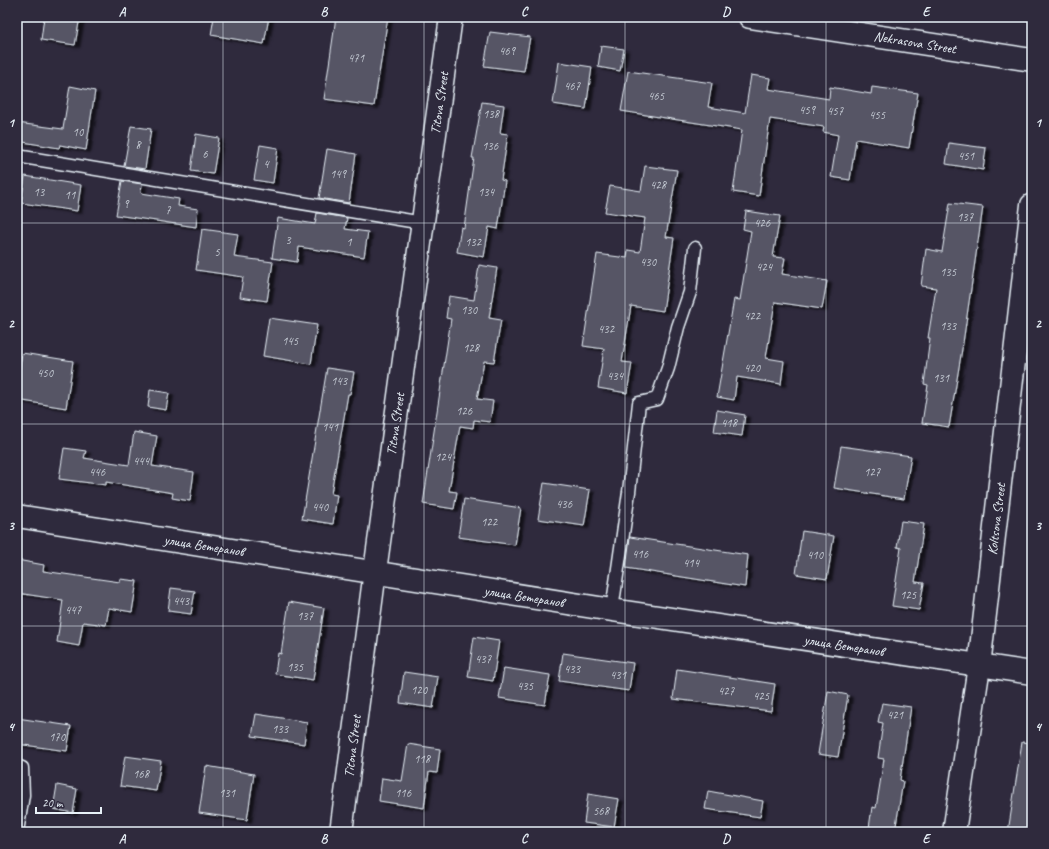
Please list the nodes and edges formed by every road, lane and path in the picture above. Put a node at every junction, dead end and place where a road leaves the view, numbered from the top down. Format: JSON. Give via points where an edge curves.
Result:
{"nodes":[{"id":1,"x":451,"y":17,"type":"edge"},
{"id":2,"x":750,"y":17,"type":"edge"},
{"id":3,"x":1032,"y":60,"type":"edge"},
{"id":4,"x":17,"y":156,"type":"edge"},
{"id":5,"x":1032,"y":205,"type":"edge"},
{"id":6,"x":422,"y":222,"type":"junction"},
{"id":7,"x":695,"y":248,"type":"dead end"},
{"id":8,"x":17,"y":516,"type":"edge"},
{"id":9,"x":374,"y":571,"type":"junction"},
{"id":10,"x":612,"y":610,"type":"junction"},
{"id":11,"x":978,"y":666,"type":"junction"},
{"id":12,"x":1032,"y":673,"type":"edge"},
{"id":13,"x":17,"y":766,"type":"edge"},
{"id":14,"x":17,"y":832,"type":"edge"},
{"id":15,"x":341,"y":832,"type":"edge"},
{"id":16,"x":954,"y":832,"type":"edge"}],
"edges":[{"from":1,"to":6,"type":"street","name":"Titova Street"},
{"from":2,"to":3,"type":"street","name":"Nekrasova Street"},
{"from":4,"to":6,"type":"lane"},
{"from":5,"to":11,"type":"street","name":"Koltsova Street"},
{"from":6,"to":9,"type":"street","name":"Titova Street"},
{"from":7,"to":10,"type":"lane","via":[[690,292],[657,399],[639,403]]},
{"from":8,"to":9,"type":"street","name":"улица Ветеранов"},
{"from":9,"to":10,"type":"street","name":"улица Ветеранов"},
{"from":9,"to":15,"type":"street","name":"Titova Street"},
{"from":10,"to":11,"type":"street","name":"улица Ветеранов"},
{"from":11,"to":12,"type":"street","name":"улица Ветеранов"},
{"from":11,"to":16,"type":"street","name":"Koltsova Street"},
{"from":13,"to":14,"type":"lane","via":[[22,768],[23,795]]}]}
